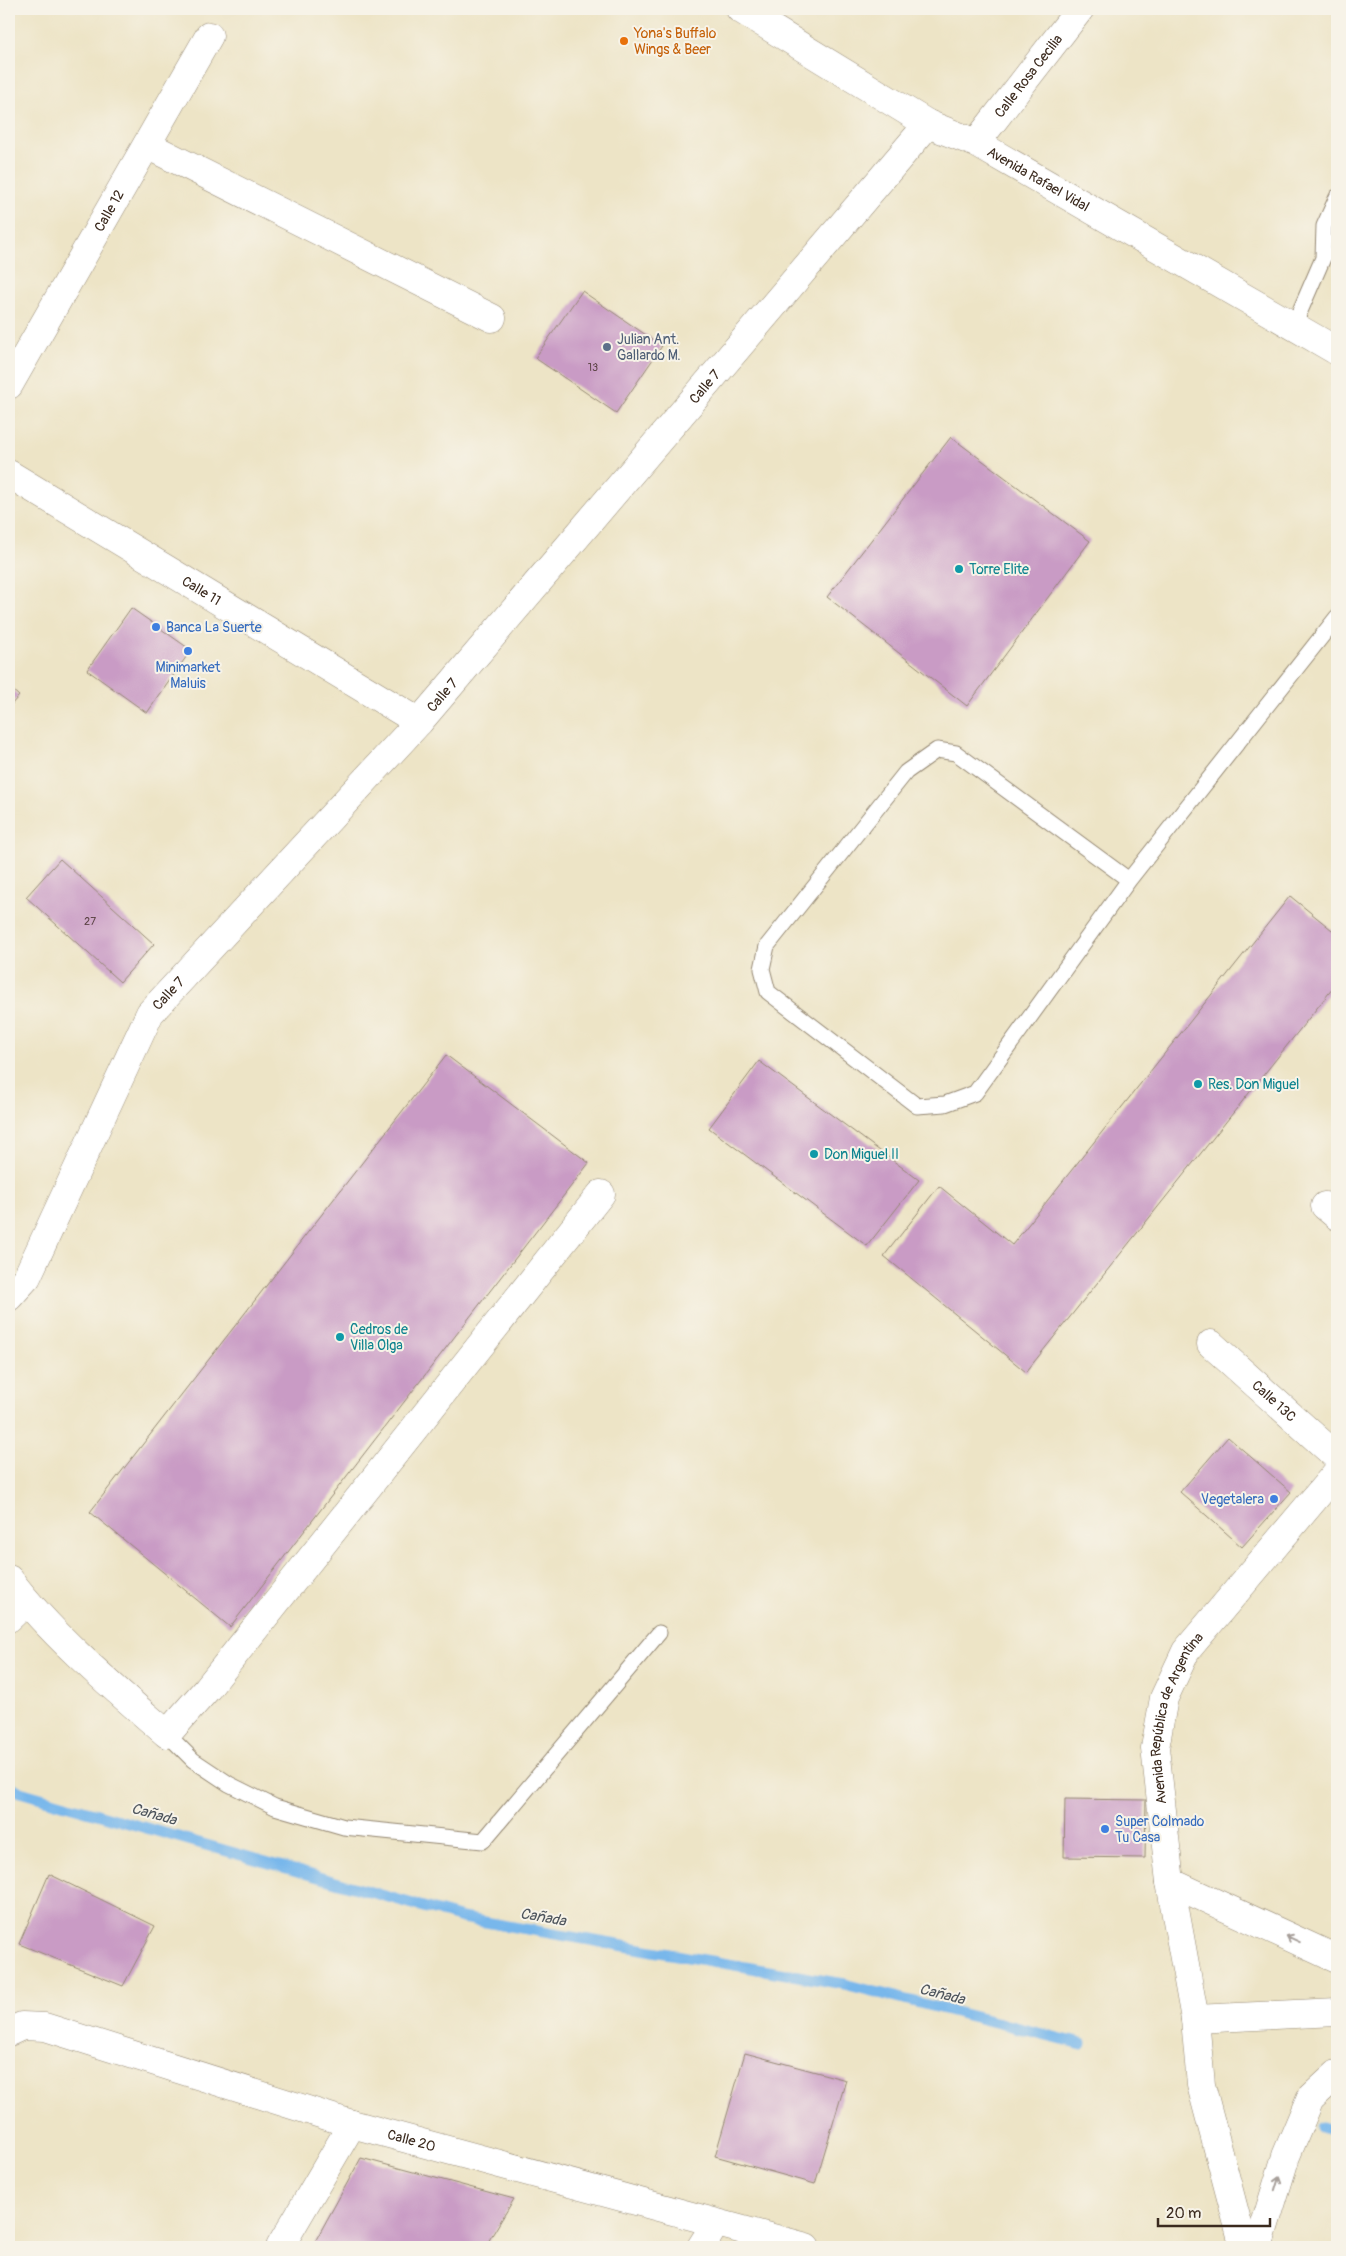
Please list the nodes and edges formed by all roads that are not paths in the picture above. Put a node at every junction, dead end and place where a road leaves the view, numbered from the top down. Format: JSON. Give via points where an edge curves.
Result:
{"nodes":[{"id":1,"x":740,"y":9,"type":"edge"},
{"id":2,"x":1080,"y":9,"type":"edge"},
{"id":3,"x":209,"y":36,"type":"dead end"},
{"id":4,"x":928,"y":124,"type":"junction"},
{"id":5,"x":976,"y":143,"type":"junction"},
{"id":6,"x":147,"y":144,"type":"junction"},
{"id":7,"x":1337,"y":198,"type":"edge"},
{"id":8,"x":492,"y":318,"type":"dead end"},
{"id":9,"x":1294,"y":325,"type":"junction"},
{"id":10,"x":1337,"y":351,"type":"edge"},
{"id":11,"x":9,"y":385,"type":"edge"},
{"id":12,"x":9,"y":474,"type":"edge"},
{"id":13,"x":1337,"y":616,"type":"edge"},
{"id":14,"x":419,"y":722,"type":"junction"},
{"id":15,"x":1129,"y":880,"type":"junction"},
{"id":16,"x":601,"y":1194,"type":"dead end"},
{"id":17,"x":9,"y":1297,"type":"edge"},
{"id":18,"x":1211,"y":1344,"type":"dead end"},
{"id":19,"x":1337,"y":1457,"type":"edge"},
{"id":20,"x":1337,"y":1472,"type":"edge"},
{"id":21,"x":9,"y":1579,"type":"edge"},
{"id":22,"x":18,"y":1610,"type":"edge"},
{"id":23,"x":659,"y":1633,"type":"dead end"},
{"id":24,"x":167,"y":1734,"type":"junction"},
{"id":25,"x":1170,"y":1882,"type":"junction"},
{"id":26,"x":1337,"y":1959,"type":"edge"},
{"id":27,"x":1337,"y":2012,"type":"edge"},
{"id":28,"x":1195,"y":2019,"type":"junction"},
{"id":29,"x":15,"y":2029,"type":"edge"},
{"id":30,"x":1337,"y":2074,"type":"edge"},
{"id":31,"x":352,"y":2124,"type":"junction"},
{"id":32,"x":716,"y":2222,"type":"junction"},
{"id":33,"x":280,"y":2247,"type":"edge"},
{"id":34,"x":701,"y":2247,"type":"edge"},
{"id":35,"x":806,"y":2247,"type":"edge"},
{"id":36,"x":1244,"y":2247,"type":"edge"},
{"id":37,"x":1258,"y":2247,"type":"edge"}],
"edges":[{"from":1,"to":4,"type":"street","name":"Avenida Rafael Vidal"},
{"from":2,"to":5,"type":"street","name":"Calle Rosa Cecilia"},
{"from":3,"to":6,"type":"street","name":"Calle 12"},
{"from":4,"to":5,"type":"street","name":"Avenida Rafael Vidal"},
{"from":4,"to":14,"type":"street","name":"Calle 7"},
{"from":5,"to":9,"type":"street","name":"Avenida Rafael Vidal"},
{"from":6,"to":8,"type":"street"},
{"from":6,"to":11,"type":"street","name":"Calle 12"},
{"from":7,"to":9,"type":"lane","via":[[1324,226],[1323,258]]},
{"from":9,"to":10,"type":"street","name":"Avenida Rafael Vidal"},
{"from":12,"to":14,"type":"street","name":"Calle 11"},
{"from":13,"to":15,"type":"lane"},
{"from":14,"to":17,"type":"street","name":"Calle 7","via":[[150,1013],[27,1277]]},
{"from":15,"to":15,"type":"lane","via":[[975,1093],[945,1104],[917,1106],[768,992],[762,968],[767,946],[906,772],[937,750],[956,752]]},
{"from":16,"to":24,"type":"street","via":[[207,1690]]},
{"from":18,"to":19,"type":"street","name":"Calle 13C"},
{"from":20,"to":25,"type":"street","name":"Avenida República de Argentina","via":[[1186,1651],[1164,1698],[1155,1748]]},
{"from":21,"to":22,"type":"street"},
{"from":22,"to":24,"type":"street"},
{"from":23,"to":24,"type":"lane","via":[[483,1841],[344,1827],[275,1807],[229,1784],[193,1760]]},
{"from":26,"to":25,"type":"street","one_way":true},
{"from":25,"to":28,"type":"street","name":"Avenida República de Argentina"},
{"from":27,"to":28,"type":"street"},
{"from":28,"to":36,"type":"street","name":"Avenida República de Argentina","via":[[1200,2085]]},
{"from":29,"to":31,"type":"street","name":"Calle 20","via":[[46,2027]]},
{"from":37,"to":30,"type":"street","one_way":true,"via":[[1286,2156],[1310,2099]]},
{"from":31,"to":32,"type":"street","name":"Calle 20"},
{"from":31,"to":33,"type":"street"},
{"from":32,"to":34,"type":"street"},
{"from":32,"to":35,"type":"street","name":"Calle 20"}]}
